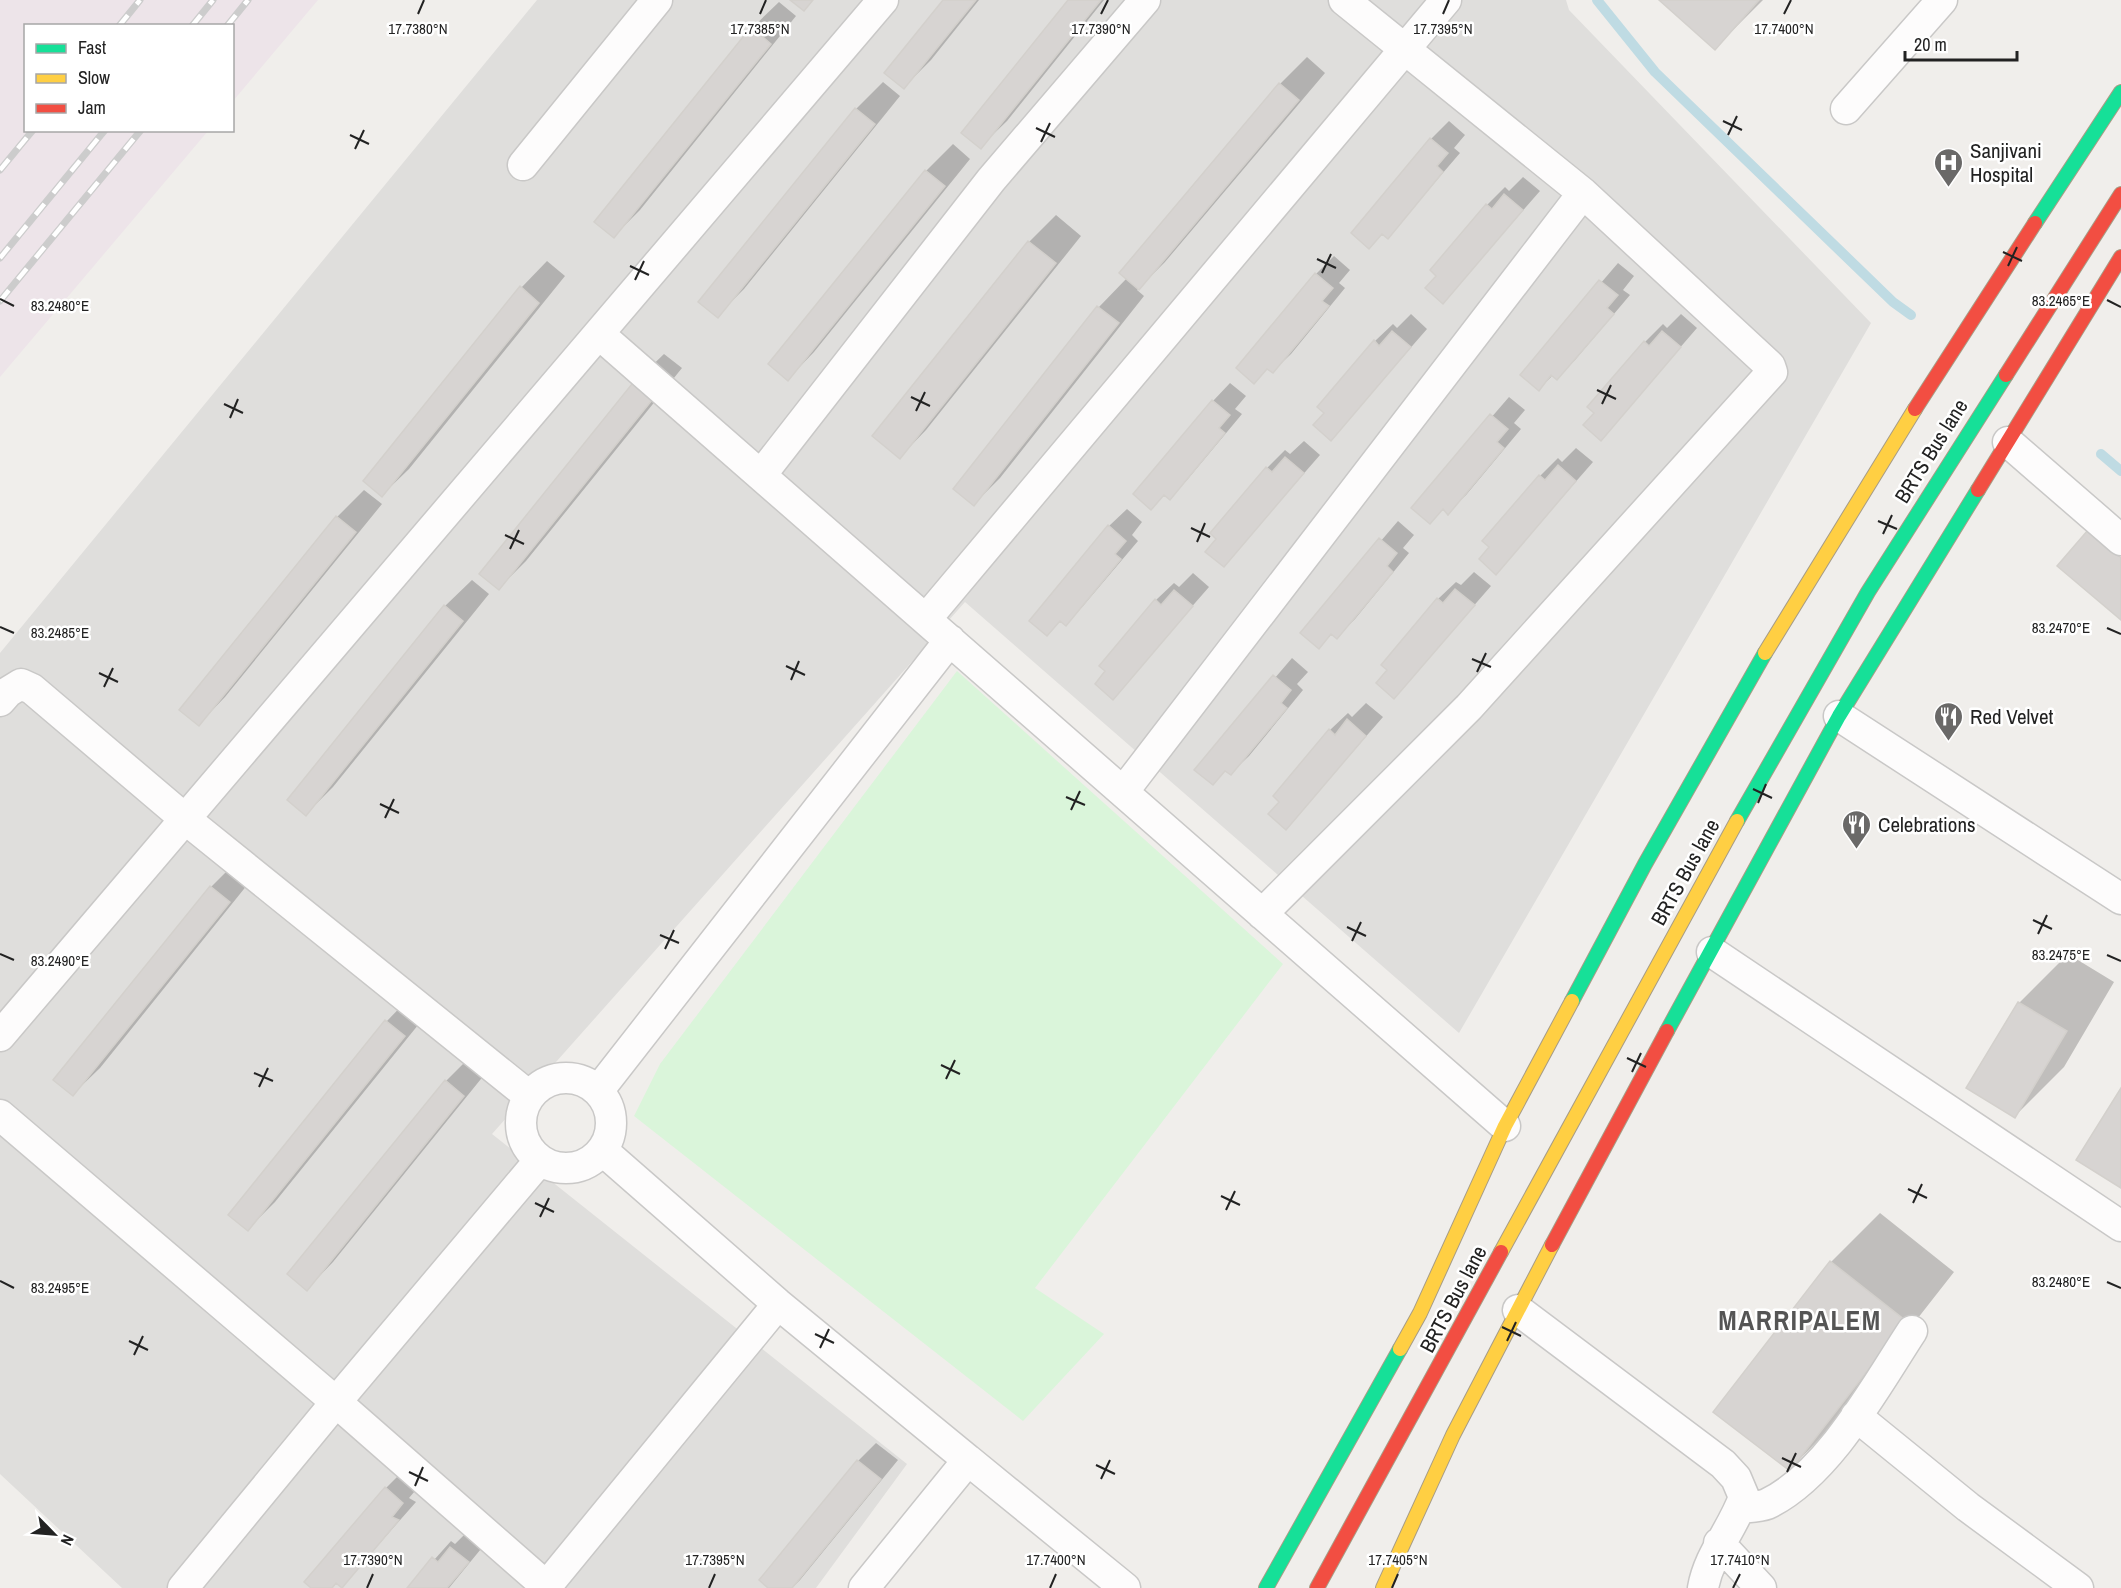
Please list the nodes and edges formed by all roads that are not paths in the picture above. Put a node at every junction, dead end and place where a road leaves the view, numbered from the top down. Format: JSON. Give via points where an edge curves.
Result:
{"nodes":[{"id":1,"x":657,"y":0,"type":"edge"},
{"id":2,"x":883,"y":0,"type":"edge"},
{"id":3,"x":1145,"y":0,"type":"edge"},
{"id":4,"x":1344,"y":0,"type":"edge"},
{"id":5,"x":1446,"y":0,"type":"edge"},
{"id":6,"x":1942,"y":0,"type":"edge"},
{"id":7,"x":1407,"y":48,"type":"junction"},
{"id":8,"x":2121,"y":92,"type":"edge"},
{"id":9,"x":1846,"y":109,"type":"dead end"},
{"id":10,"x":523,"y":165,"type":"dead end"},
{"id":11,"x":1583,"y":193,"type":"junction"},
{"id":12,"x":2121,"y":194,"type":"edge"},
{"id":13,"x":2121,"y":257,"type":"edge"},
{"id":14,"x":599,"y":334,"type":"junction"},
{"id":15,"x":2008,"y":442,"type":"junction"},
{"id":16,"x":760,"y":475,"type":"junction"},
{"id":17,"x":2121,"y":540,"type":"edge"},
{"id":18,"x":926,"y":619,"type":"junction"},
{"id":19,"x":950,"y":640,"type":"junction"},
{"id":20,"x":0,"y":701,"type":"edge"},
{"id":21,"x":1839,"y":716,"type":"junction"},
{"id":22,"x":1123,"y":792,"type":"junction"},
{"id":23,"x":184,"y":818,"type":"junction"},
{"id":24,"x":2121,"y":899,"type":"edge"},
{"id":25,"x":1262,"y":914,"type":"junction"},
{"id":26,"x":1712,"y":952,"type":"junction"},
{"id":27,"x":0,"y":1036,"type":"edge"},
{"id":28,"x":598,"y":1091,"type":"junction"},
{"id":29,"x":530,"y":1096,"type":"junction"},
{"id":30,"x":0,"y":1115,"type":"edge"},
{"id":31,"x":1505,"y":1126,"type":"junction"},
{"id":32,"x":602,"y":1150,"type":"junction"},
{"id":33,"x":540,"y":1160,"type":"junction"},
{"id":34,"x":2121,"y":1226,"type":"edge"},
{"id":35,"x":778,"y":1304,"type":"junction"},
{"id":36,"x":1518,"y":1310,"type":"junction"},
{"id":37,"x":1912,"y":1331,"type":"dead end"},
{"id":38,"x":336,"y":1402,"type":"junction"},
{"id":39,"x":1856,"y":1416,"type":"junction"},
{"id":40,"x":968,"y":1461,"type":"junction"},
{"id":41,"x":1740,"y":1508,"type":"junction"},
{"id":42,"x":1719,"y":1543,"type":"junction"},
{"id":43,"x":545,"y":1587,"type":"edge"},
{"id":44,"x":183,"y":1588,"type":"edge"},
{"id":45,"x":864,"y":1588,"type":"edge"},
{"id":46,"x":1125,"y":1588,"type":"edge"},
{"id":47,"x":1266,"y":1588,"type":"edge"},
{"id":48,"x":1317,"y":1588,"type":"edge"},
{"id":49,"x":1383,"y":1588,"type":"edge"},
{"id":50,"x":1703,"y":1588,"type":"edge"},
{"id":51,"x":1761,"y":1588,"type":"edge"},
{"id":52,"x":2078,"y":1588,"type":"edge"}],
"edges":[{"from":1,"to":10,"type":"street"},
{"from":2,"to":14,"type":"street"},
{"from":3,"to":16,"type":"street","via":[[991,180]]},
{"from":4,"to":7,"type":"street"},
{"from":5,"to":7,"type":"street"},
{"from":6,"to":9,"type":"street"},
{"from":7,"to":11,"type":"street"},
{"from":7,"to":18,"type":"street"},
{"from":8,"to":31,"type":"main road","via":[[1953,348],[1761,660],[1645,864]]},
{"from":11,"to":22,"type":"street"},
{"from":11,"to":25,"type":"street","via":[[1772,372],[1469,707]]},
{"from":12,"to":48,"type":"main road","name":"BRTS Bus lane","via":[[1868,592],[1780,743]]},
{"from":13,"to":15,"type":"main road"},
{"from":14,"to":16,"type":"street"},
{"from":14,"to":23,"type":"street"},
{"from":15,"to":17,"type":"street"},
{"from":15,"to":21,"type":"main road"},
{"from":16,"to":18,"type":"street"},
{"from":18,"to":19,"type":"street"},
{"from":19,"to":22,"type":"street"},
{"from":19,"to":28,"type":"street"},
{"from":20,"to":23,"type":"street","via":[[21,684],[32,689]]},
{"from":21,"to":24,"type":"street"},
{"from":21,"to":26,"type":"main road"},
{"from":22,"to":25,"type":"street"},
{"from":23,"to":27,"type":"street"},
{"from":23,"to":29,"type":"street"},
{"from":25,"to":31,"type":"street"},
{"from":26,"to":34,"type":"street"},
{"from":26,"to":36,"type":"main road"},
{"from":28,"to":29,"type":"street","via":[[582,1080],[568,1077],[553,1079]]},
{"from":28,"to":32,"type":"street","via":[[609,1110],[611,1124]]},
{"from":29,"to":33,"type":"street","via":[[522,1110],[520,1126],[524,1141]]},
{"from":30,"to":38,"type":"street"},
{"from":31,"to":47,"type":"main road","via":[[1420,1313]]},
{"from":32,"to":33,"type":"street","via":[[576,1167],[560,1168]]},
{"from":32,"to":35,"type":"street"},
{"from":33,"to":38,"type":"street"},
{"from":35,"to":40,"type":"street"},
{"from":35,"to":43,"type":"street"},
{"from":36,"to":41,"type":"street","via":[[1723,1464],[1742,1488]]},
{"from":36,"to":49,"type":"main road","via":[[1453,1435]]},
{"from":37,"to":39,"type":"street"},
{"from":38,"to":43,"type":"street"},
{"from":38,"to":44,"type":"street"},
{"from":39,"to":41,"type":"street","via":[[1838,1444],[1790,1490],[1765,1505]]},
{"from":39,"to":52,"type":"street","via":[[1968,1507]]},
{"from":40,"to":45,"type":"street"},
{"from":40,"to":46,"type":"street"},
{"from":41,"to":42,"type":"street"},
{"from":42,"to":50,"type":"street"},
{"from":42,"to":51,"type":"street"}]}
